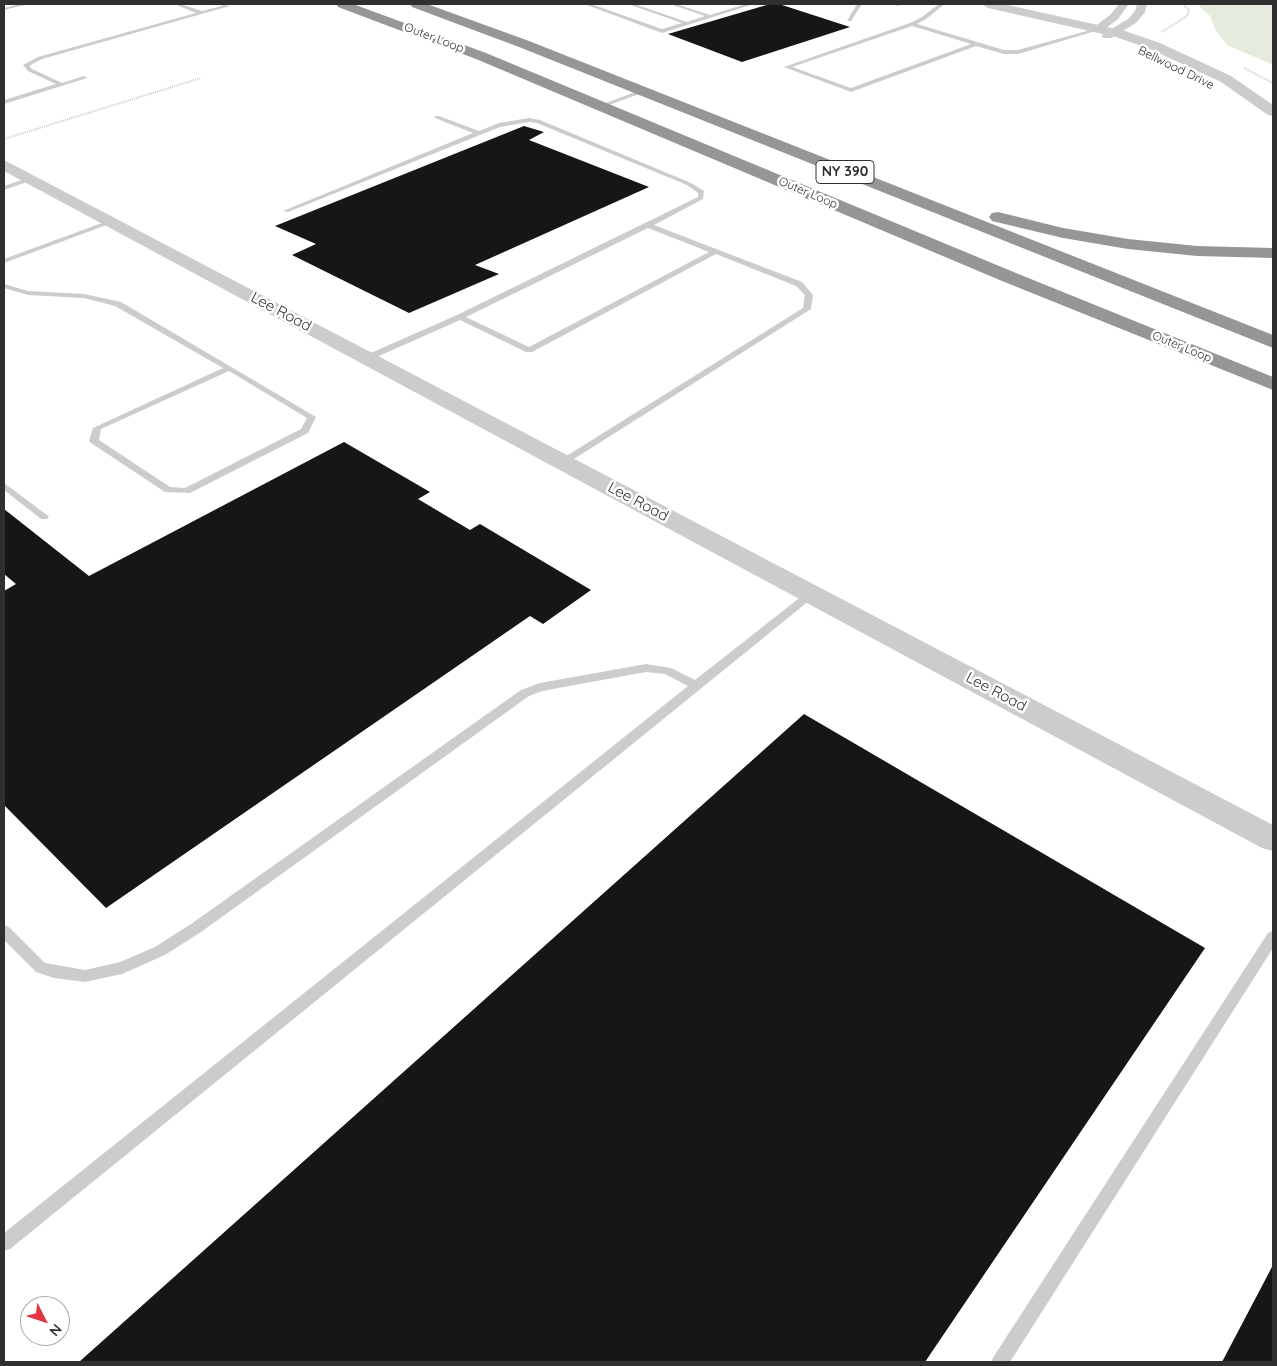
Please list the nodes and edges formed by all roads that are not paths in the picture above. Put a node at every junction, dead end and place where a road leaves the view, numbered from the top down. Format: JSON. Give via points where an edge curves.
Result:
{"nodes":[{"id":1,"x":26,"y":4,"type":"edge"},
{"id":2,"x":176,"y":4,"type":"edge"},
{"id":3,"x":222,"y":4,"type":"edge"},
{"id":4,"x":342,"y":4,"type":"edge"},
{"id":5,"x":416,"y":4,"type":"edge"},
{"id":6,"x":587,"y":4,"type":"edge"},
{"id":7,"x":630,"y":4,"type":"edge"},
{"id":8,"x":672,"y":4,"type":"edge"},
{"id":9,"x":751,"y":4,"type":"edge"},
{"id":10,"x":859,"y":4,"type":"edge"},
{"id":11,"x":893,"y":4,"type":"edge"},
{"id":12,"x":899,"y":4,"type":"edge"},
{"id":13,"x":942,"y":4,"type":"edge"},
{"id":14,"x":988,"y":4,"type":"edge"},
{"id":15,"x":1124,"y":4,"type":"edge"},
{"id":16,"x":1142,"y":4,"type":"edge"},
{"id":17,"x":4,"y":9,"type":"edge"},
{"id":18,"x":201,"y":13,"type":"junction"},
{"id":19,"x":709,"y":16,"type":"junction"},
{"id":20,"x":849,"y":20,"type":"dead end"},
{"id":21,"x":686,"y":23,"type":"junction"},
{"id":22,"x":912,"y":24,"type":"junction"},
{"id":23,"x":1106,"y":33,"type":"junction"},
{"id":24,"x":976,"y":44,"type":"junction"},
{"id":25,"x":84,"y":78,"type":"dead end"},
{"id":26,"x":62,"y":85,"type":"junction"},
{"id":27,"x":643,"y":91,"type":"junction"},
{"id":28,"x":4,"y":102,"type":"edge"},
{"id":29,"x":601,"y":106,"type":"junction"},
{"id":30,"x":1273,"y":112,"type":"edge"},
{"id":31,"x":1254,"y":115,"type":"dead end"},
{"id":32,"x":437,"y":117,"type":"dead end"},
{"id":33,"x":478,"y":133,"type":"junction"},
{"id":34,"x":803,"y":155,"type":"junction"},
{"id":35,"x":4,"y":165,"type":"edge"},
{"id":36,"x":31,"y":179,"type":"junction"},
{"id":37,"x":4,"y":188,"type":"edge"},
{"id":38,"x":286,"y":211,"type":"dead end"},
{"id":39,"x":110,"y":222,"type":"junction"},
{"id":40,"x":648,"y":225,"type":"junction"},
{"id":41,"x":716,"y":251,"type":"junction"},
{"id":42,"x":1273,"y":253,"type":"edge"},
{"id":43,"x":4,"y":261,"type":"edge"},
{"id":44,"x":4,"y":286,"type":"edge"},
{"id":45,"x":460,"y":317,"type":"junction"},
{"id":46,"x":1273,"y":342,"type":"edge"},
{"id":47,"x":367,"y":358,"type":"junction"},
{"id":48,"x":229,"y":368,"type":"junction"},
{"id":49,"x":1273,"y":385,"type":"edge"},
{"id":50,"x":563,"y":462,"type":"junction"},
{"id":51,"x":4,"y":486,"type":"edge"},
{"id":52,"x":44,"y":517,"type":"dead end"},
{"id":53,"x":811,"y":594,"type":"junction"},
{"id":54,"x":696,"y":684,"type":"junction"},
{"id":55,"x":1273,"y":839,"type":"edge"},
{"id":56,"x":4,"y":930,"type":"edge"},
{"id":57,"x":1273,"y":937,"type":"edge"},
{"id":58,"x":4,"y":1243,"type":"edge"},
{"id":59,"x":1000,"y":1362,"type":"edge"}],
"edges":[{"from":1,"to":17,"type":"lane"},
{"from":2,"to":18,"type":"lane"},
{"from":3,"to":18,"type":"lane","via":[[227,6]]},
{"from":4,"to":29,"type":"highway","name":"Outer Loop","number":"NY 390"},
{"from":5,"to":27,"type":"highway","name":"Outer Loop","number":"NY 390"},
{"from":6,"to":21,"type":"lane","via":[[662,30]]},
{"from":7,"to":21,"type":"lane"},
{"from":8,"to":19,"type":"lane"},
{"from":9,"to":19,"type":"lane"},
{"from":10,"to":20,"type":"lane"},
{"from":11,"to":12,"type":"lane"},
{"from":13,"to":22,"type":"lane"},
{"from":14,"to":23,"type":"street","name":"Bellwood Drive"},
{"from":15,"to":23,"type":"street"},
{"from":16,"to":23,"type":"street","via":[[1136,17]]},
{"from":18,"to":26,"type":"lane","via":[[26,65]]},
{"from":19,"to":21,"type":"lane"},
{"from":22,"to":24,"type":"lane"},
{"from":22,"to":24,"type":"lane","via":[[786,67],[851,90]]},
{"from":23,"to":24,"type":"lane","via":[[1018,52],[1004,52]]},
{"from":23,"to":30,"type":"street","name":"Bellwood Drive","via":[[1161,48],[1204,68],[1239,87]]},
{"from":23,"to":31,"type":"street","name":"Bellwood Drive","via":[[1194,74]]},
{"from":25,"to":26,"type":"lane"},
{"from":26,"to":28,"type":"lane"},
{"from":27,"to":29,"type":"lane"},
{"from":27,"to":34,"type":"highway","name":"Outer Loop","number":"NY 390"},
{"from":29,"to":49,"type":"highway","name":"Outer Loop","number":"NY 390"},
{"from":32,"to":33,"type":"lane"},
{"from":33,"to":38,"type":"lane"},
{"from":33,"to":40,"type":"lane","via":[[508,122],[538,121],[702,192],[701,198]]},
{"from":34,"to":42,"type":"highway","via":[[977,211],[1056,232],[1168,249]]},
{"from":34,"to":46,"type":"highway","name":"Outer Loop","number":"NY 390"},
{"from":35,"to":36,"type":"street","name":"Lee Road"},
{"from":36,"to":37,"type":"lane"},
{"from":36,"to":39,"type":"street","name":"Lee Road"},
{"from":39,"to":43,"type":"lane"},
{"from":39,"to":47,"type":"street","name":"Lee Road"},
{"from":40,"to":41,"type":"lane"},
{"from":40,"to":45,"type":"lane"},
{"from":41,"to":45,"type":"lane","via":[[529,350]]},
{"from":41,"to":50,"type":"lane","via":[[798,284],[810,295],[807,309]]},
{"from":44,"to":48,"type":"lane","via":[[28,293],[84,296],[118,304]]},
{"from":45,"to":47,"type":"lane"},
{"from":47,"to":50,"type":"street","name":"Lee Road"},
{"from":48,"to":48,"type":"lane","via":[[312,417],[305,431],[187,491],[168,490],[94,441],[97,428]]},
{"from":50,"to":53,"type":"street","name":"Lee Road"},
{"from":51,"to":52,"type":"lane"},
{"from":53,"to":54,"type":"lane"},
{"from":53,"to":55,"type":"street","name":"Lee Road"},
{"from":54,"to":56,"type":"lane","via":[[667,671],[646,668],[525,692],[196,928],[160,951],[122,968],[85,976],[41,968]]},
{"from":54,"to":58,"type":"lane"},
{"from":57,"to":59,"type":"lane"}]}
